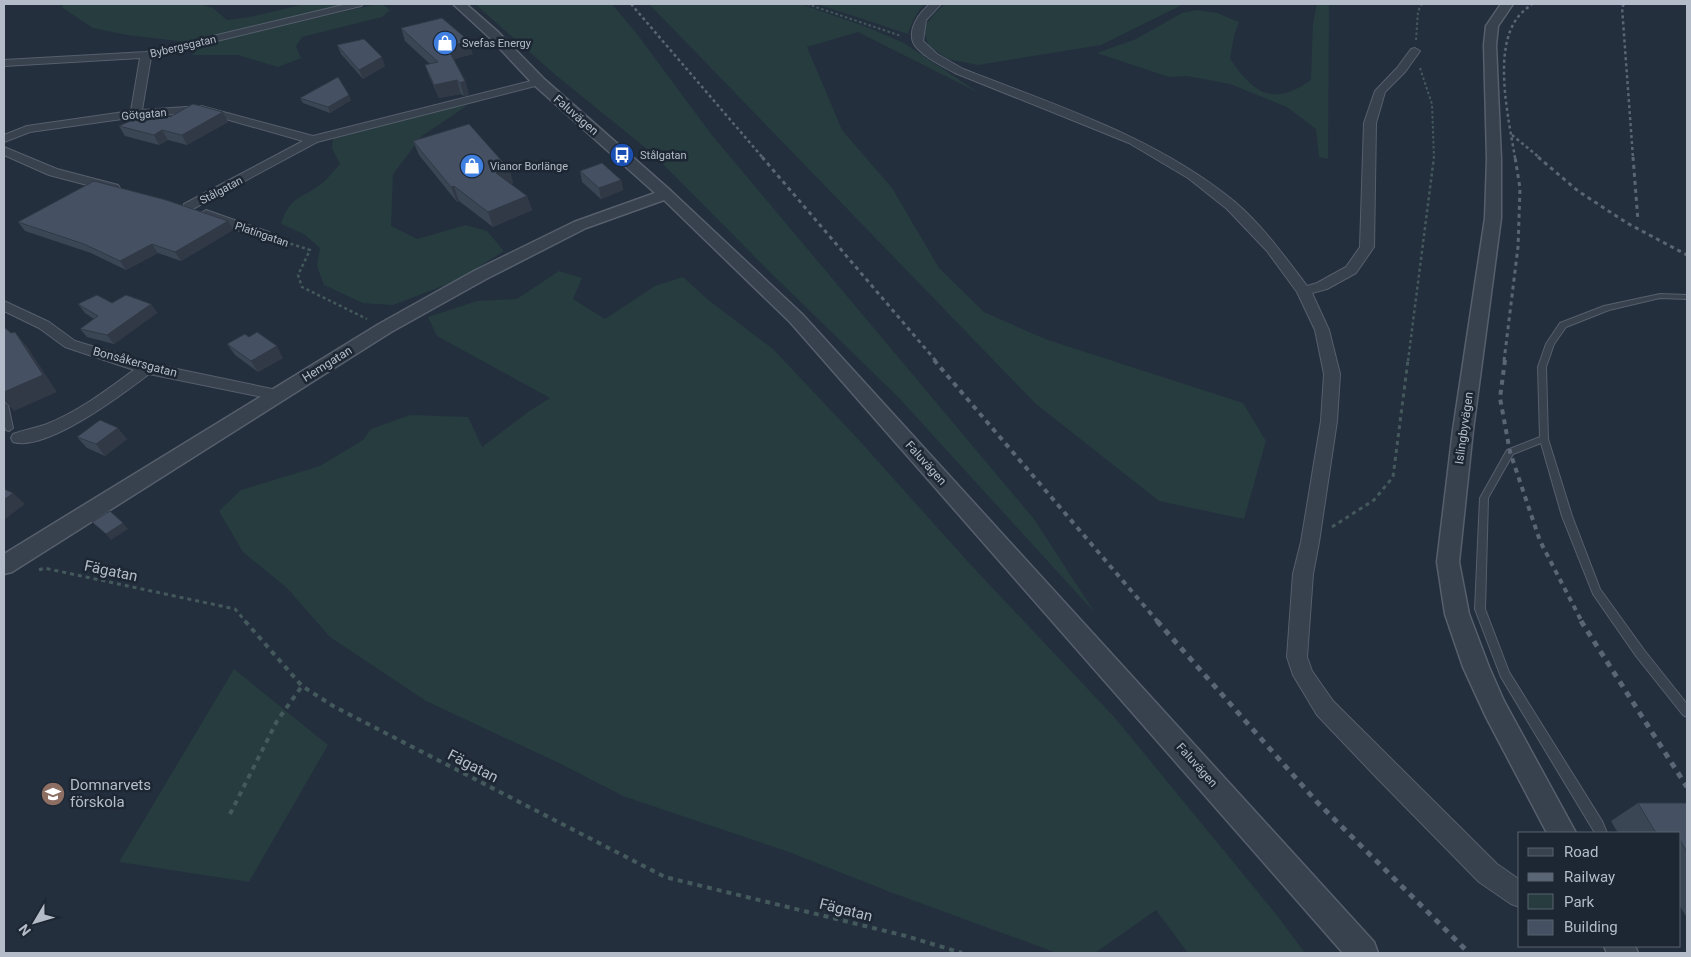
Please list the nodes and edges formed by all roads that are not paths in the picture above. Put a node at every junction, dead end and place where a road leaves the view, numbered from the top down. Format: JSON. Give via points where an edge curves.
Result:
{"nodes":[{"id":1,"x":358,"y":4,"type":"edge"},
{"id":2,"x":459,"y":4,"type":"edge"},
{"id":3,"x":936,"y":4,"type":"edge"},
{"id":4,"x":1507,"y":4,"type":"edge"},
{"id":5,"x":1415,"y":51,"type":"road end"},
{"id":6,"x":146,"y":55,"type":"junction"},
{"id":7,"x":4,"y":64,"type":"edge"},
{"id":8,"x":538,"y":82,"type":"junction"},
{"id":9,"x":136,"y":114,"type":"junction"},
{"id":10,"x":4,"y":139,"type":"edge"},
{"id":11,"x":313,"y":140,"type":"junction"},
{"id":12,"x":4,"y":151,"type":"edge"},
{"id":13,"x":130,"y":192,"type":"edge"},
{"id":14,"x":666,"y":194,"type":"junction"},
{"id":15,"x":184,"y":206,"type":"joint"},
{"id":16,"x":264,"y":236,"type":"road end"},
{"id":17,"x":1304,"y":291,"type":"junction"},
{"id":18,"x":1687,"y":298,"type":"edge"},
{"id":19,"x":4,"y":305,"type":"edge"},
{"id":20,"x":146,"y":368,"type":"junction"},
{"id":21,"x":277,"y":395,"type":"junction"},
{"id":22,"x":4,"y":405,"type":"edge"},
{"id":23,"x":11,"y":430,"type":"edge"},
{"id":24,"x":1544,"y":439,"type":"junction"},
{"id":25,"x":4,"y":565,"type":"edge"},
{"id":26,"x":1687,"y":712,"type":"edge"},
{"id":27,"x":1561,"y":832,"type":"edge"},
{"id":28,"x":1600,"y":832,"type":"edge"},
{"id":29,"x":1518,"y":894,"type":"edge"},
{"id":30,"x":1363,"y":953,"type":"edge"}],
"edges":[{"from":1,"to":6,"type":"street","name":"Bybergsgatan"},
{"from":2,"to":8,"type":"street","name":"Faluvägen","via":[[494,35]]},
{"from":3,"to":17,"type":"street","via":[[927,11],[918,26],[918,42],[933,56],[959,71],[1133,141],[1192,175],[1232,206],[1272,248]]},
{"from":4,"to":27,"type":"street","name":"Islingbyvägen","via":[[1492,26],[1493,218],[1448,562],[1457,614],[1476,667]]},
{"from":5,"to":17,"type":"street","via":[[1380,91],[1370,123],[1367,247],[1350,270],[1322,286]]},
{"from":6,"to":7,"type":"street","name":"Bybergsgatan"},
{"from":6,"to":9,"type":"street"},
{"from":8,"to":11,"type":"street","name":"Stålgatan"},
{"from":8,"to":14,"type":"street","name":"Faluvägen"},
{"from":9,"to":10,"type":"street","name":"Götgatan","via":[[27,129]]},
{"from":9,"to":11,"type":"street","name":"Götgatan","via":[[201,109]]},
{"from":11,"to":15,"type":"street","name":"Stålgatan"},
{"from":12,"to":13,"type":"street","via":[[53,172]]},
{"from":14,"to":21,"type":"street","name":"Hemgatan","via":[[580,225],[480,274]]},
{"from":14,"to":30,"type":"street","name":"Faluvägen","via":[[796,318]]},
{"from":15,"to":16,"type":"street","name":"Platingatan"},
{"from":17,"to":29,"type":"street","via":[[1322,330],[1332,374],[1329,421],[1303,574],[1297,657],[1303,675],[1325,708],[1488,874]]},
{"from":18,"to":24,"type":"lane","via":[[1660,296],[1607,308],[1563,325],[1550,344],[1542,367]]},
{"from":19,"to":20,"type":"street","name":"Bonsåkersgatan","via":[[44,325],[70,344]]},
{"from":20,"to":21,"type":"street","name":"Bonsåkersgatan"},
{"from":20,"to":23,"type":"street","via":[[77,415],[37,435]]},
{"from":21,"to":25,"type":"street","name":"Hemgatan"},
{"from":22,"to":23,"type":"lane"},
{"from":24,"to":26,"type":"lane","via":[[1567,516],[1596,591]]},
{"from":24,"to":28,"type":"lane","via":[[1510,452],[1484,498],[1480,609],[1505,674]]}]}
